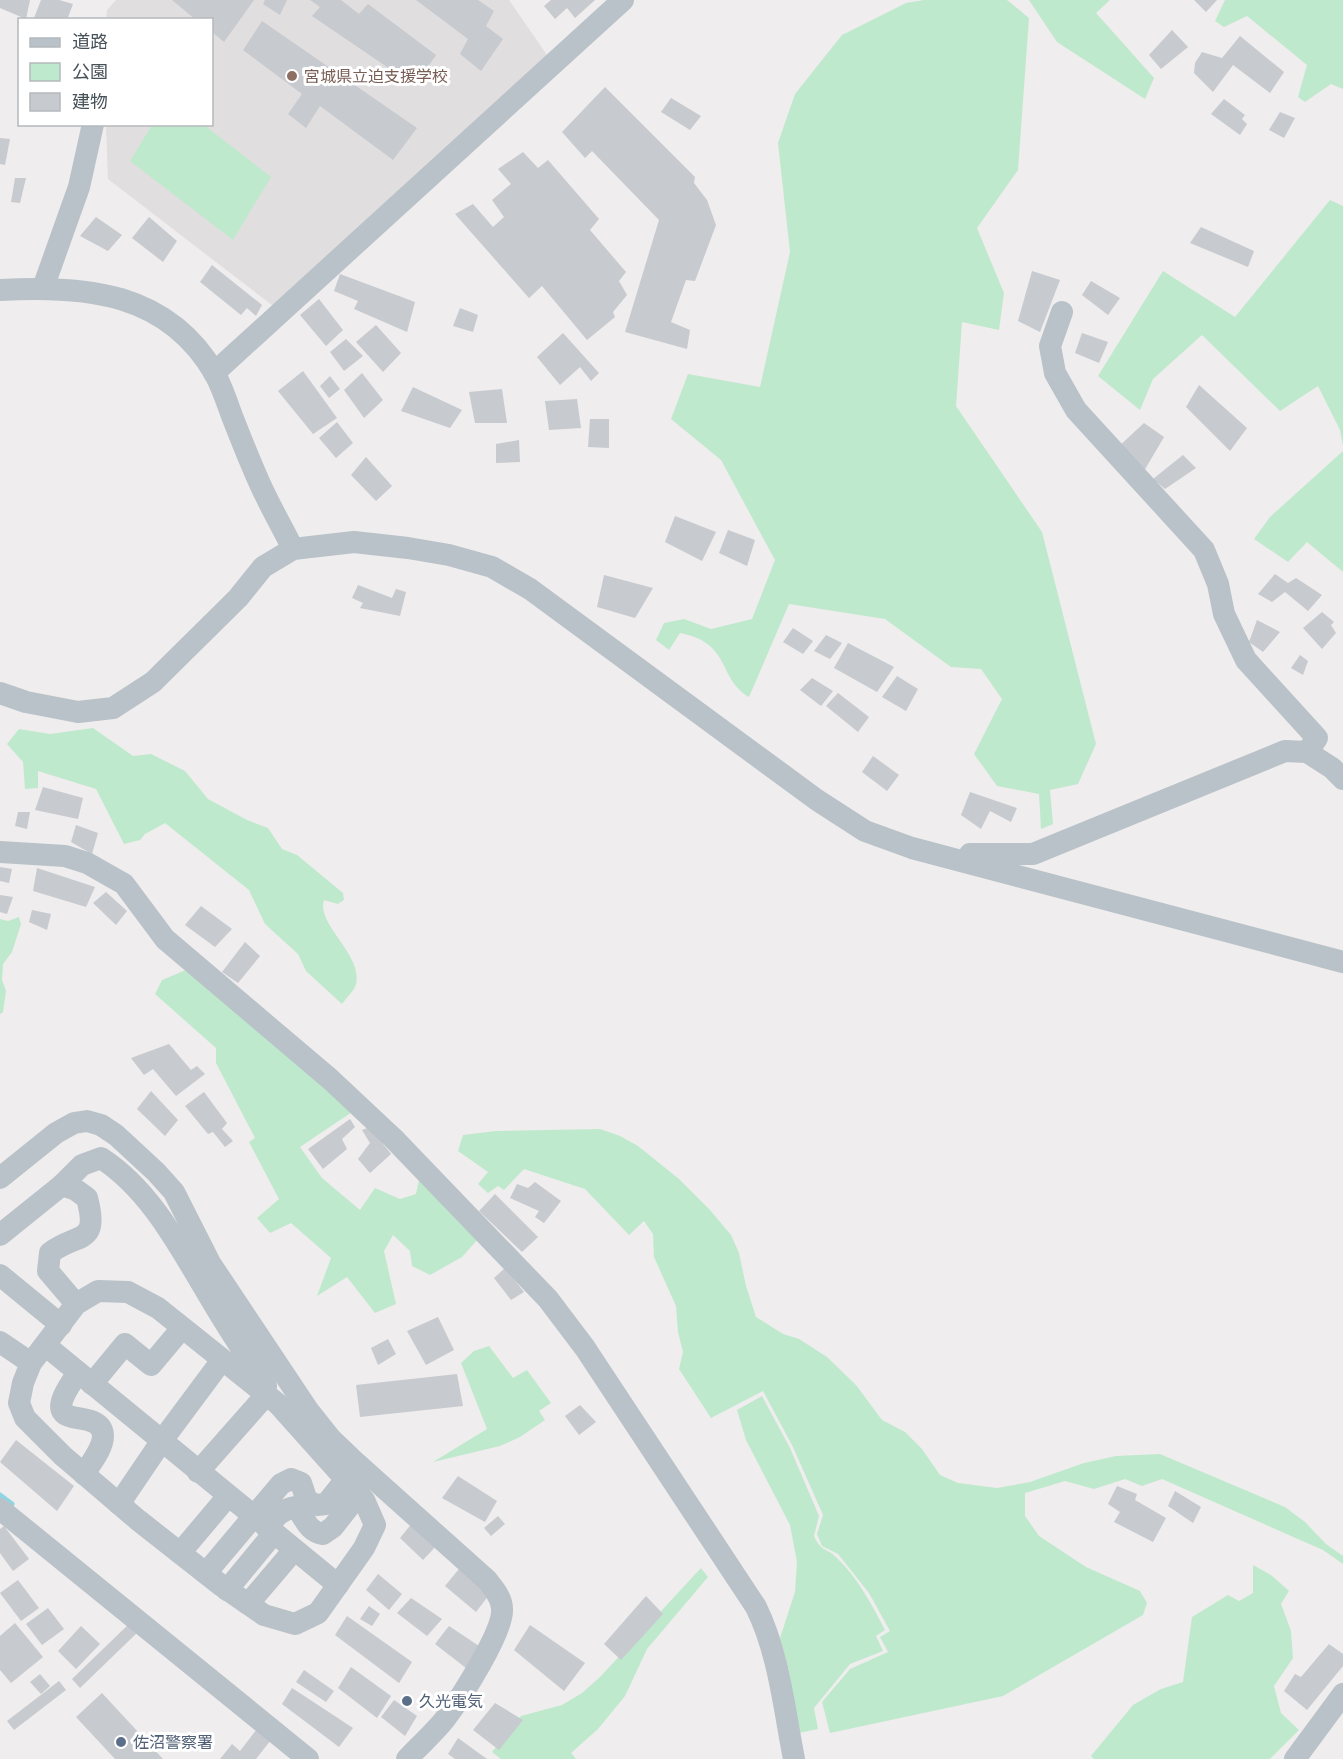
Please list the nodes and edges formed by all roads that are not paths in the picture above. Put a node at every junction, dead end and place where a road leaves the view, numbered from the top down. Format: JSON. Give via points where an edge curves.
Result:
{"nodes":[{"id":1,"x":622,"y":0,"type":"edge"},
{"id":2,"x":93,"y":126,"type":"edge"},
{"id":3,"x":43,"y":288,"type":"junction"},
{"id":4,"x":0,"y":290,"type":"edge"},
{"id":5,"x":1062,"y":312,"type":"dead end"},
{"id":6,"x":214,"y":373,"type":"junction"},
{"id":7,"x":293,"y":549,"type":"junction"},
{"id":8,"x":0,"y":693,"type":"edge"},
{"id":9,"x":1307,"y":752,"type":"junction"},
{"id":10,"x":1343,"y":779,"type":"edge"},
{"id":11,"x":912,"y":848,"type":"junction"},
{"id":12,"x":0,"y":852,"type":"edge"},
{"id":13,"x":1343,"y":962,"type":"edge"},
{"id":14,"x":0,"y":1178,"type":"edge"},
{"id":15,"x":62,"y":1185,"type":"junction"},
{"id":16,"x":0,"y":1235,"type":"edge"},
{"id":17,"x":0,"y":1275,"type":"edge"},
{"id":18,"x":76,"y":1305,"type":"junction"},
{"id":19,"x":61,"y":1325,"type":"junction"},
{"id":20,"x":182,"y":1328,"type":"junction"},
{"id":21,"x":0,"y":1342,"type":"edge"},
{"id":22,"x":38,"y":1354,"type":"junction"},
{"id":23,"x":222,"y":1360,"type":"junction"},
{"id":24,"x":85,"y":1378,"type":"junction"},
{"id":25,"x":272,"y":1399,"type":"junction"},
{"id":26,"x":10,"y":1408,"type":"edge"},
{"id":27,"x":162,"y":1442,"type":"junction"},
{"id":28,"x":198,"y":1472,"type":"junction"},
{"id":29,"x":84,"y":1474,"type":"junction"},
{"id":30,"x":353,"y":1487,"type":"junction"},
{"id":31,"x":228,"y":1496,"type":"junction"},
{"id":32,"x":119,"y":1504,"type":"junction"},
{"id":33,"x":0,"y":1509,"type":"edge"},
{"id":34,"x":265,"y":1526,"type":"junction"},
{"id":35,"x":294,"y":1550,"type":"junction"},
{"id":36,"x":180,"y":1553,"type":"junction"},
{"id":37,"x":206,"y":1573,"type":"junction"},
{"id":38,"x":338,"y":1585,"type":"junction"},
{"id":39,"x":227,"y":1590,"type":"junction"},
{"id":40,"x":248,"y":1604,"type":"junction"},
{"id":41,"x":1343,"y":1694,"type":"edge"},
{"id":42,"x":308,"y":1759,"type":"edge"},
{"id":43,"x":406,"y":1759,"type":"edge"},
{"id":44,"x":794,"y":1759,"type":"edge"},
{"id":45,"x":1295,"y":1759,"type":"edge"}],
"edges":[{"from":1,"to":6,"type":"street"},
{"from":2,"to":3,"type":"street","via":[[79,187]]},
{"from":3,"to":4,"type":"street"},
{"from":3,"to":6,"type":"street","via":[[130,301],[153,311],[192,343]]},
{"from":5,"to":9,"type":"street","via":[[1050,346],[1055,373],[1076,410],[1204,550],[1218,584],[1224,614],[1246,660],[1317,738]]},
{"from":6,"to":7,"type":"street","via":[[261,486]]},
{"from":7,"to":8,"type":"street","via":[[264,567],[153,682],[113,708],[78,712]]},
{"from":7,"to":11,"type":"street","via":[[354,542],[449,555],[492,567],[530,589],[817,800],[865,831]]},
{"from":9,"to":10,"type":"street"},
{"from":9,"to":11,"type":"street","via":[[1285,751],[1033,854],[984,855]]},
{"from":11,"to":13,"type":"street"},
{"from":12,"to":44,"type":"street","via":[[65,856],[87,862],[124,884],[165,939],[385,1130],[548,1299],[585,1348],[756,1607],[775,1660]]},
{"from":14,"to":43,"type":"street","via":[[74,1123],[87,1121],[116,1135],[174,1192],[210,1263],[331,1438],[496,1592],[502,1618],[492,1641],[445,1719]]},
{"from":15,"to":16,"type":"street"},
{"from":15,"to":18,"type":"street","via":[[87,1198],[92,1222],[81,1238],[50,1253],[48,1270]]},
{"from":15,"to":25,"type":"street","via":[[82,1165],[101,1158],[117,1168],[158,1214]]},
{"from":17,"to":19,"type":"street"},
{"from":18,"to":19,"type":"street"},
{"from":18,"to":20,"type":"street","via":[[98,1291],[128,1292],[158,1308]]},
{"from":19,"to":22,"type":"street"},
{"from":20,"to":23,"type":"street"},
{"from":20,"to":24,"type":"street","via":[[152,1365],[125,1344]]},
{"from":21,"to":22,"type":"street"},
{"from":22,"to":24,"type":"street"},
{"from":22,"to":26,"type":"street"},
{"from":23,"to":25,"type":"street"},
{"from":23,"to":27,"type":"street"},
{"from":24,"to":27,"type":"street"},
{"from":24,"to":29,"type":"street","via":[[66,1389],[61,1400],[64,1414],[91,1420],[103,1435]]},
{"from":25,"to":28,"type":"street"},
{"from":25,"to":30,"type":"street"},
{"from":26,"to":29,"type":"street"},
{"from":27,"to":28,"type":"street"},
{"from":27,"to":32,"type":"street"},
{"from":28,"to":31,"type":"street"},
{"from":29,"to":32,"type":"street"},
{"from":30,"to":34,"type":"street","via":[[333,1527],[323,1534],[308,1526],[296,1507],[285,1509]]},
{"from":30,"to":38,"type":"street","via":[[375,1525]]},
{"from":31,"to":34,"type":"street"},
{"from":31,"to":36,"type":"street"},
{"from":32,"to":36,"type":"street"},
{"from":33,"to":42,"type":"street"},
{"from":34,"to":35,"type":"street"},
{"from":34,"to":37,"type":"street"},
{"from":34,"to":39,"type":"street"},
{"from":35,"to":38,"type":"street"},
{"from":35,"to":40,"type":"street"},
{"from":36,"to":37,"type":"street"},
{"from":37,"to":39,"type":"street"},
{"from":38,"to":40,"type":"street","via":[[318,1614],[295,1624],[264,1615]]},
{"from":39,"to":40,"type":"street"},
{"from":41,"to":45,"type":"street"}]}
